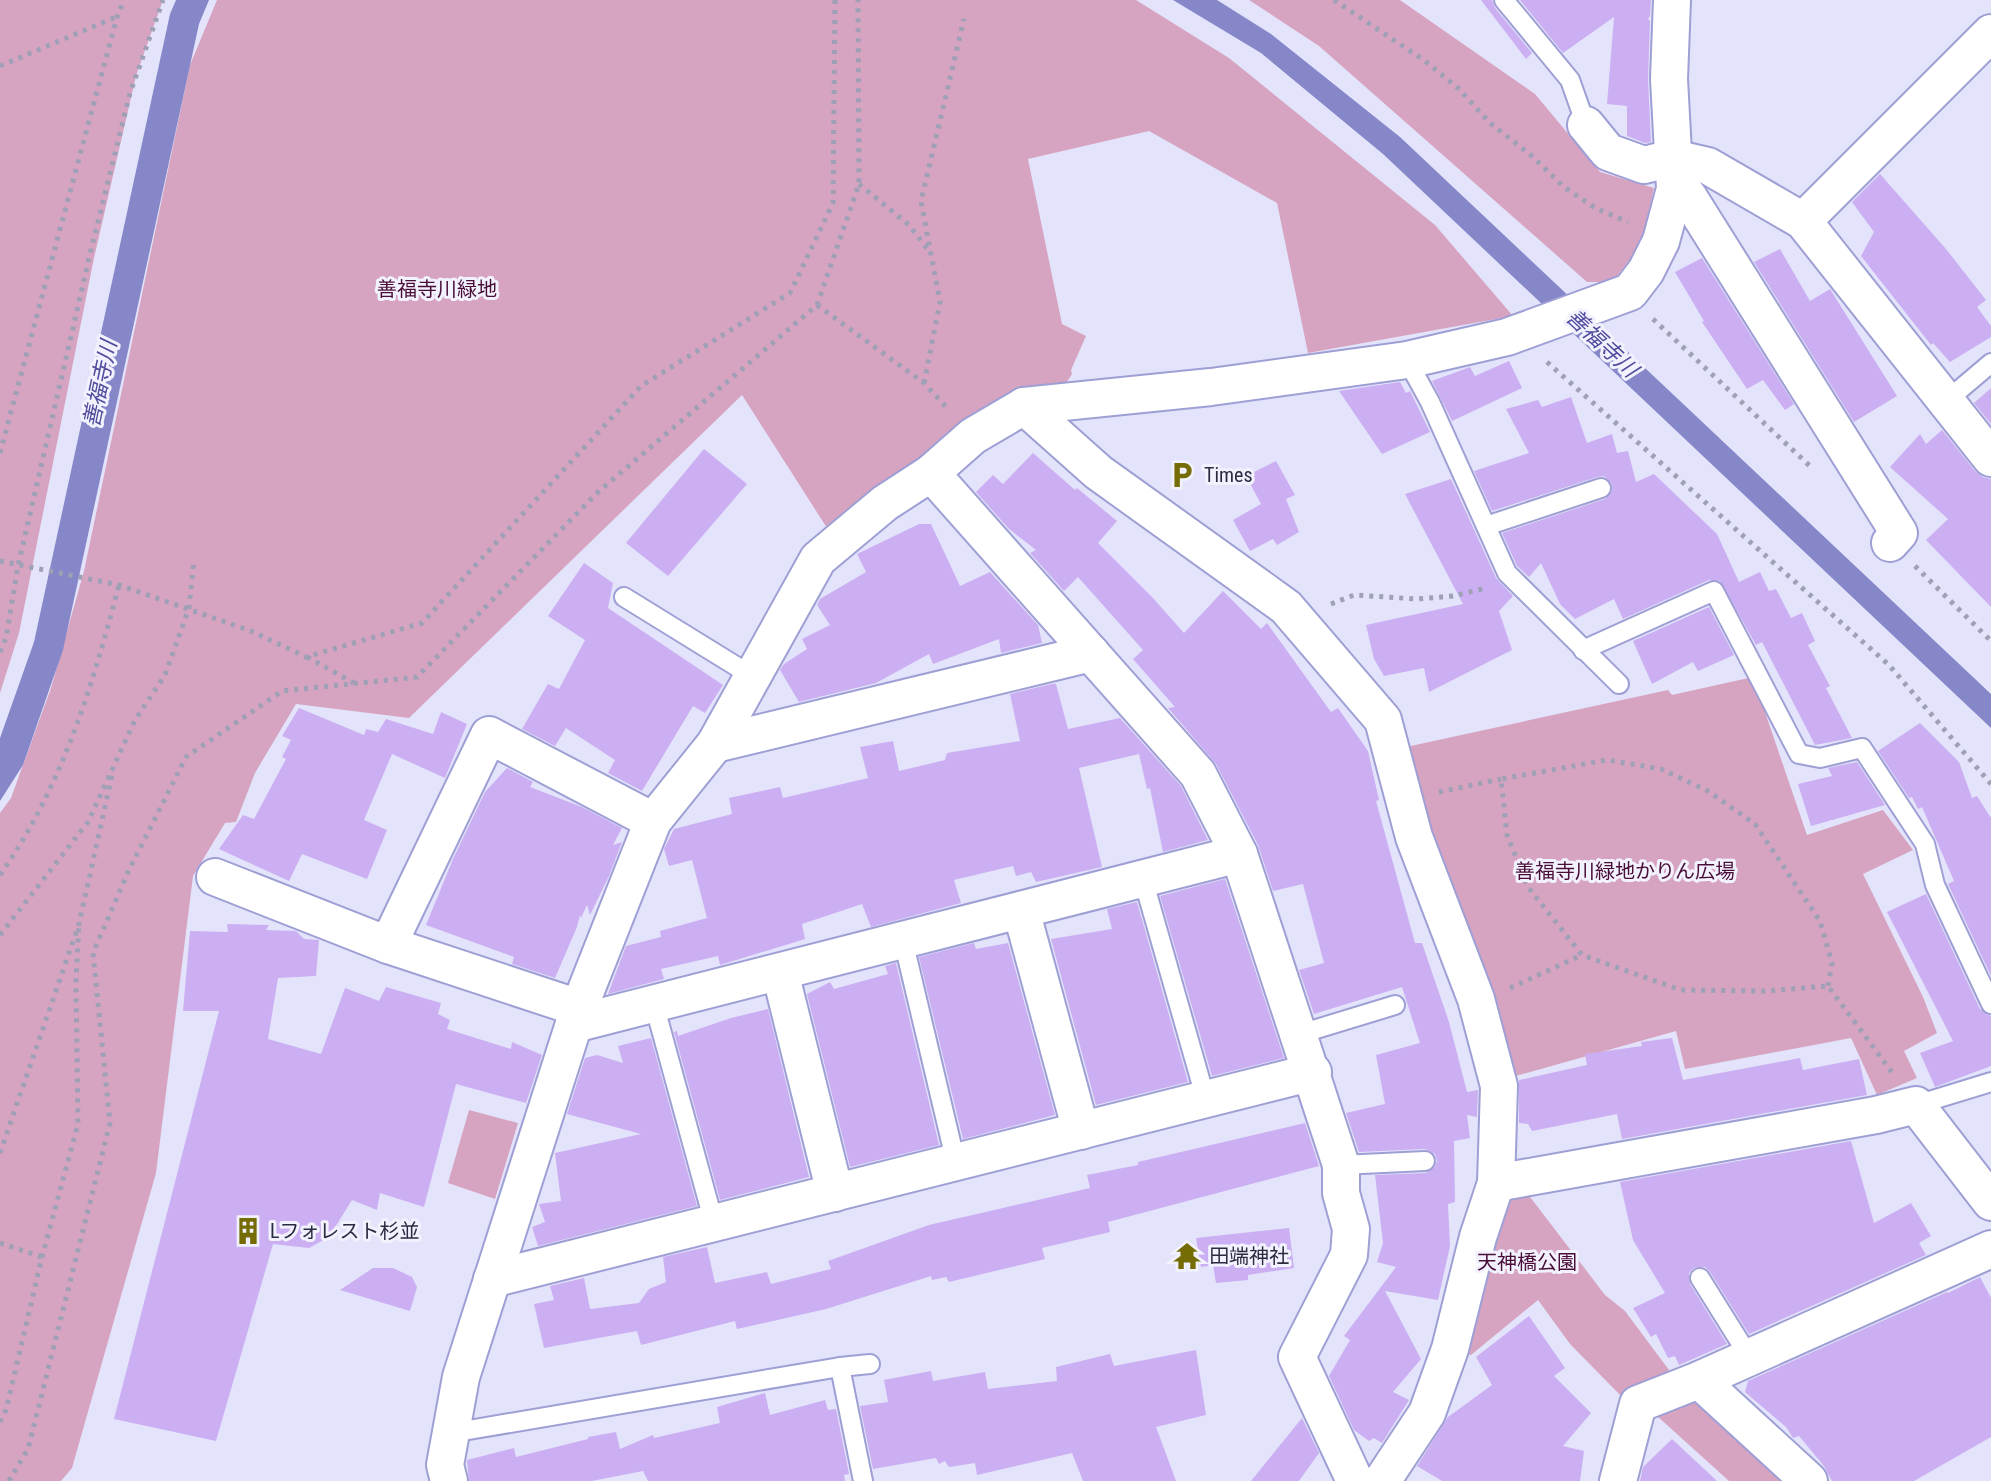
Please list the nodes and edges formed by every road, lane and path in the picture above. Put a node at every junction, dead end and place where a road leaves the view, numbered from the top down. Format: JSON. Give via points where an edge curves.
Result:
{"nodes":[{"id":1,"x":124,"y":0,"type":"edge"},
{"id":2,"x":163,"y":0,"type":"edge"},
{"id":3,"x":835,"y":0,"type":"edge"},
{"id":4,"x":858,"y":0,"type":"edge"},
{"id":5,"x":1334,"y":0,"type":"edge"},
{"id":6,"x":1504,"y":0,"type":"edge"},
{"id":7,"x":1672,"y":0,"type":"edge"},
{"id":8,"x":117,"y":17,"type":"junction"},
{"id":9,"x":964,"y":19,"type":"dead end"},
{"id":10,"x":1991,"y":33,"type":"edge"},
{"id":11,"x":0,"y":66,"type":"edge"},
{"id":12,"x":1586,"y":125,"type":"joint"},
{"id":13,"x":1674,"y":174,"type":"junction"},
{"id":14,"x":859,"y":184,"type":"junction"},
{"id":15,"x":1803,"y":221,"type":"junction"},
{"id":16,"x":1639,"y":226,"type":"dead end"},
{"id":17,"x":932,"y":255,"type":"junction"},
{"id":18,"x":817,"y":305,"type":"junction"},
{"id":19,"x":1517,"y":333,"type":"junction"},
{"id":20,"x":1407,"y":360,"type":"junction"},
{"id":21,"x":1991,"y":363,"type":"edge"},
{"id":22,"x":924,"y":383,"type":"junction"},
{"id":23,"x":1945,"y":402,"type":"junction"},
{"id":24,"x":1024,"y":406,"type":"junction"},
{"id":25,"x":973,"y":436,"type":"junction"},
{"id":26,"x":0,"y":453,"type":"edge"},
{"id":27,"x":1991,"y":458,"type":"edge"},
{"id":28,"x":931,"y":473,"type":"junction"},
{"id":29,"x":1601,"y":488,"type":"dead end"},
{"id":30,"x":1486,"y":526,"type":"junction"},
{"id":31,"x":1890,"y":543,"type":"dead end"},
{"id":32,"x":194,"y":560,"type":"dead end"},
{"id":33,"x":0,"y":561,"type":"edge"},
{"id":34,"x":18,"y":566,"type":"junction"},
{"id":35,"x":1514,"y":580,"type":"junction"},
{"id":36,"x":119,"y":585,"type":"junction"},
{"id":37,"x":624,"y":597,"type":"dead end"},
{"id":38,"x":189,"y":608,"type":"junction"},
{"id":39,"x":1296,"y":618,"type":"junction"},
{"id":40,"x":1583,"y":650,"type":"junction"},
{"id":41,"x":0,"y":652,"type":"edge"},
{"id":42,"x":1091,"y":653,"type":"junction"},
{"id":43,"x":306,"y":657,"type":"junction"},
{"id":44,"x":752,"y":676,"type":"junction"},
{"id":45,"x":354,"y":683,"type":"junction"},
{"id":46,"x":1619,"y":684,"type":"dead end"},
{"id":47,"x":715,"y":744,"type":"junction"},
{"id":48,"x":114,"y":765,"type":"junction"},
{"id":49,"x":1501,"y":779,"type":"junction"},
{"id":50,"x":1991,"y":784,"type":"edge"},
{"id":51,"x":1404,"y":798,"type":"junction"},
{"id":52,"x":653,"y":821,"type":"junction"},
{"id":53,"x":1239,"y":854,"type":"junction"},
{"id":54,"x":0,"y":875,"type":"edge"},
{"id":55,"x":215,"y":877,"type":"dead end"},
{"id":56,"x":1143,"y":879,"type":"junction"},
{"id":57,"x":1021,"y":910,"type":"junction"},
{"id":58,"x":79,"y":924,"type":"junction"},
{"id":59,"x":0,"y":935,"type":"edge"},
{"id":60,"x":903,"y":940,"type":"junction"},
{"id":61,"x":388,"y":945,"type":"junction"},
{"id":62,"x":1582,"y":955,"type":"junction"},
{"id":63,"x":780,"y":972,"type":"junction"},
{"id":64,"x":1828,"y":986,"type":"junction"},
{"id":65,"x":1476,"y":999,"type":"junction"},
{"id":66,"x":654,"y":1004,"type":"junction"},
{"id":67,"x":1991,"y":1004,"type":"edge"},
{"id":68,"x":1395,"y":1005,"type":"dead end"},
{"id":69,"x":576,"y":1016,"type":"junction"},
{"id":70,"x":1300,"y":1034,"type":"junction"},
{"id":71,"x":1313,"y":1072,"type":"junction"},
{"id":72,"x":1991,"y":1082,"type":"edge"},
{"id":73,"x":1206,"y":1100,"type":"junction"},
{"id":74,"x":1916,"y":1105,"type":"junction"},
{"id":75,"x":1081,"y":1131,"type":"junction"},
{"id":76,"x":0,"y":1153,"type":"edge"},
{"id":77,"x":1425,"y":1161,"type":"dead end"},
{"id":78,"x":956,"y":1163,"type":"junction"},
{"id":79,"x":1341,"y":1165,"type":"junction"},
{"id":80,"x":1496,"y":1183,"type":"junction"},
{"id":81,"x":835,"y":1193,"type":"junction"},
{"id":82,"x":1991,"y":1202,"type":"edge"},
{"id":83,"x":714,"y":1223,"type":"junction"},
{"id":84,"x":0,"y":1243,"type":"edge"},
{"id":85,"x":1991,"y":1249,"type":"edge"},
{"id":86,"x":42,"y":1257,"type":"junction"},
{"id":87,"x":1700,"y":1278,"type":"dead end"},
{"id":88,"x":492,"y":1279,"type":"junction"},
{"id":89,"x":1750,"y":1358,"type":"junction"},
{"id":90,"x":870,"y":1364,"type":"dead end"},
{"id":91,"x":840,"y":1367,"type":"junction"},
{"id":92,"x":1699,"y":1380,"type":"junction"},
{"id":93,"x":0,"y":1422,"type":"edge"},
{"id":94,"x":451,"y":1433,"type":"junction"},
{"id":95,"x":9,"y":1481,"type":"edge"},
{"id":96,"x":449,"y":1481,"type":"edge"},
{"id":97,"x":863,"y":1481,"type":"edge"},
{"id":98,"x":1355,"y":1481,"type":"edge"},
{"id":99,"x":1382,"y":1481,"type":"edge"},
{"id":100,"x":1618,"y":1481,"type":"edge"},
{"id":101,"x":1809,"y":1481,"type":"edge"}],
"edges":[{"from":1,"to":8,"type":"path"},
{"from":2,"to":34,"type":"path","via":[[130,93]]},
{"from":3,"to":43,"type":"path","via":[[833,203],[790,293],[641,386],[422,623]]},
{"from":4,"to":14,"type":"path"},
{"from":5,"to":16,"type":"path","via":[[1425,61],[1564,187],[1595,208]]},
{"from":6,"to":12,"type":"lane","via":[[1570,80]]},
{"from":7,"to":13,"type":"street"},
{"from":8,"to":11,"type":"path"},
{"from":8,"to":26,"type":"path"},
{"from":9,"to":17,"type":"path","via":[[921,201]]},
{"from":10,"to":15,"type":"street"},
{"from":12,"to":13,"type":"street","via":[[1608,152]]},
{"from":13,"to":15,"type":"street","via":[[1708,166]]},
{"from":13,"to":19,"type":"street","via":[[1661,241],[1630,292]]},
{"from":13,"to":31,"type":"street","via":[[1899,533]]},
{"from":14,"to":17,"type":"path","via":[[909,225]]},
{"from":14,"to":18,"type":"path"},
{"from":15,"to":23,"type":"street"},
{"from":17,"to":22,"type":"path","via":[[940,302]]},
{"from":18,"to":22,"type":"path"},
{"from":18,"to":45,"type":"path","via":[[597,493],[417,677]]},
{"from":19,"to":20,"type":"street"},
{"from":19,"to":50,"type":"path","via":[[1889,665]]},
{"from":20,"to":24,"type":"street"},
{"from":20,"to":30,"type":"lane"},
{"from":21,"to":23,"type":"lane"},
{"from":22,"to":25,"type":"path"},
{"from":23,"to":27,"type":"street"},
{"from":24,"to":25,"type":"street"},
{"from":24,"to":39,"type":"street","via":[[1098,472]]},
{"from":25,"to":28,"type":"street"},
{"from":28,"to":42,"type":"street"},
{"from":28,"to":44,"type":"street","via":[[818,559]]},
{"from":29,"to":30,"type":"lane"},
{"from":30,"to":35,"type":"lane"},
{"from":32,"to":38,"type":"path"},
{"from":33,"to":34,"type":"path"},
{"from":34,"to":36,"type":"path"},
{"from":34,"to":41,"type":"path"},
{"from":35,"to":39,"type":"path","via":[[1453,596],[1354,595]]},
{"from":35,"to":40,"type":"lane"},
{"from":36,"to":38,"type":"path"},
{"from":36,"to":54,"type":"path","via":[[91,690],[58,774]]},
{"from":37,"to":44,"type":"lane"},
{"from":38,"to":43,"type":"path"},
{"from":38,"to":48,"type":"path","via":[[165,675]]},
{"from":39,"to":51,"type":"street","via":[[1383,720]]},
{"from":40,"to":46,"type":"lane"},
{"from":40,"to":67,"type":"lane","via":[[1714,591],[1799,754],[1820,758],[1862,748],[1925,844],[1935,885]]},
{"from":42,"to":47,"type":"street"},
{"from":42,"to":53,"type":"street","via":[[1198,774]]},
{"from":43,"to":45,"type":"path"},
{"from":44,"to":47,"type":"street"},
{"from":45,"to":95,"type":"path","via":[[282,691],[186,757],[104,926],[93,953],[110,1123],[28,1449]]},
{"from":47,"to":52,"type":"street"},
{"from":48,"to":58,"type":"path"},
{"from":48,"to":59,"type":"path","via":[[88,822]]},
{"from":49,"to":51,"type":"path"},
{"from":49,"to":62,"type":"path","via":[[1507,835],[1528,887]]},
{"from":49,"to":64,"type":"path","via":[[1607,760],[1661,769],[1708,791],[1755,824],[1820,921],[1832,963]]},
{"from":51,"to":65,"type":"street"},
{"from":52,"to":61,"type":"street","via":[[489,735]]},
{"from":52,"to":69,"type":"street"},
{"from":53,"to":56,"type":"street"},
{"from":53,"to":70,"type":"street"},
{"from":55,"to":61,"type":"street"},
{"from":56,"to":57,"type":"street"},
{"from":56,"to":73,"type":"lane"},
{"from":57,"to":60,"type":"street"},
{"from":57,"to":75,"type":"street"},
{"from":58,"to":76,"type":"path"},
{"from":58,"to":86,"type":"path","via":[[78,1124]]},
{"from":60,"to":63,"type":"street"},
{"from":60,"to":78,"type":"lane"},
{"from":61,"to":69,"type":"street"},
{"from":62,"to":64,"type":"path","via":[[1681,990]]},
{"from":62,"to":65,"type":"path"},
{"from":63,"to":66,"type":"street"},
{"from":63,"to":81,"type":"street"},
{"from":64,"to":74,"type":"path"},
{"from":65,"to":80,"type":"street","via":[[1499,1086]]},
{"from":66,"to":69,"type":"street"},
{"from":66,"to":83,"type":"lane"},
{"from":68,"to":70,"type":"lane"},
{"from":69,"to":88,"type":"street"},
{"from":70,"to":71,"type":"street"},
{"from":71,"to":73,"type":"street"},
{"from":71,"to":79,"type":"street"},
{"from":72,"to":74,"type":"lane"},
{"from":73,"to":75,"type":"street"},
{"from":74,"to":80,"type":"street"},
{"from":74,"to":82,"type":"street"},
{"from":75,"to":78,"type":"street"},
{"from":77,"to":79,"type":"lane"},
{"from":78,"to":81,"type":"street"},
{"from":79,"to":98,"type":"street","via":[[1341,1193],[1351,1229],[1349,1255],[1297,1357]]},
{"from":80,"to":99,"type":"street","via":[[1427,1413]]},
{"from":81,"to":83,"type":"street"},
{"from":83,"to":88,"type":"street"},
{"from":84,"to":86,"type":"path"},
{"from":85,"to":89,"type":"street"},
{"from":86,"to":93,"type":"path"},
{"from":87,"to":89,"type":"lane"},
{"from":88,"to":94,"type":"street","via":[[461,1377]]},
{"from":89,"to":92,"type":"street"},
{"from":90,"to":91,"type":"lane"},
{"from":91,"to":94,"type":"lane"},
{"from":91,"to":97,"type":"lane"},
{"from":92,"to":100,"type":"street","via":[[1638,1404]]},
{"from":92,"to":101,"type":"street"},
{"from":94,"to":96,"type":"street","via":[[445,1465]]}]}
